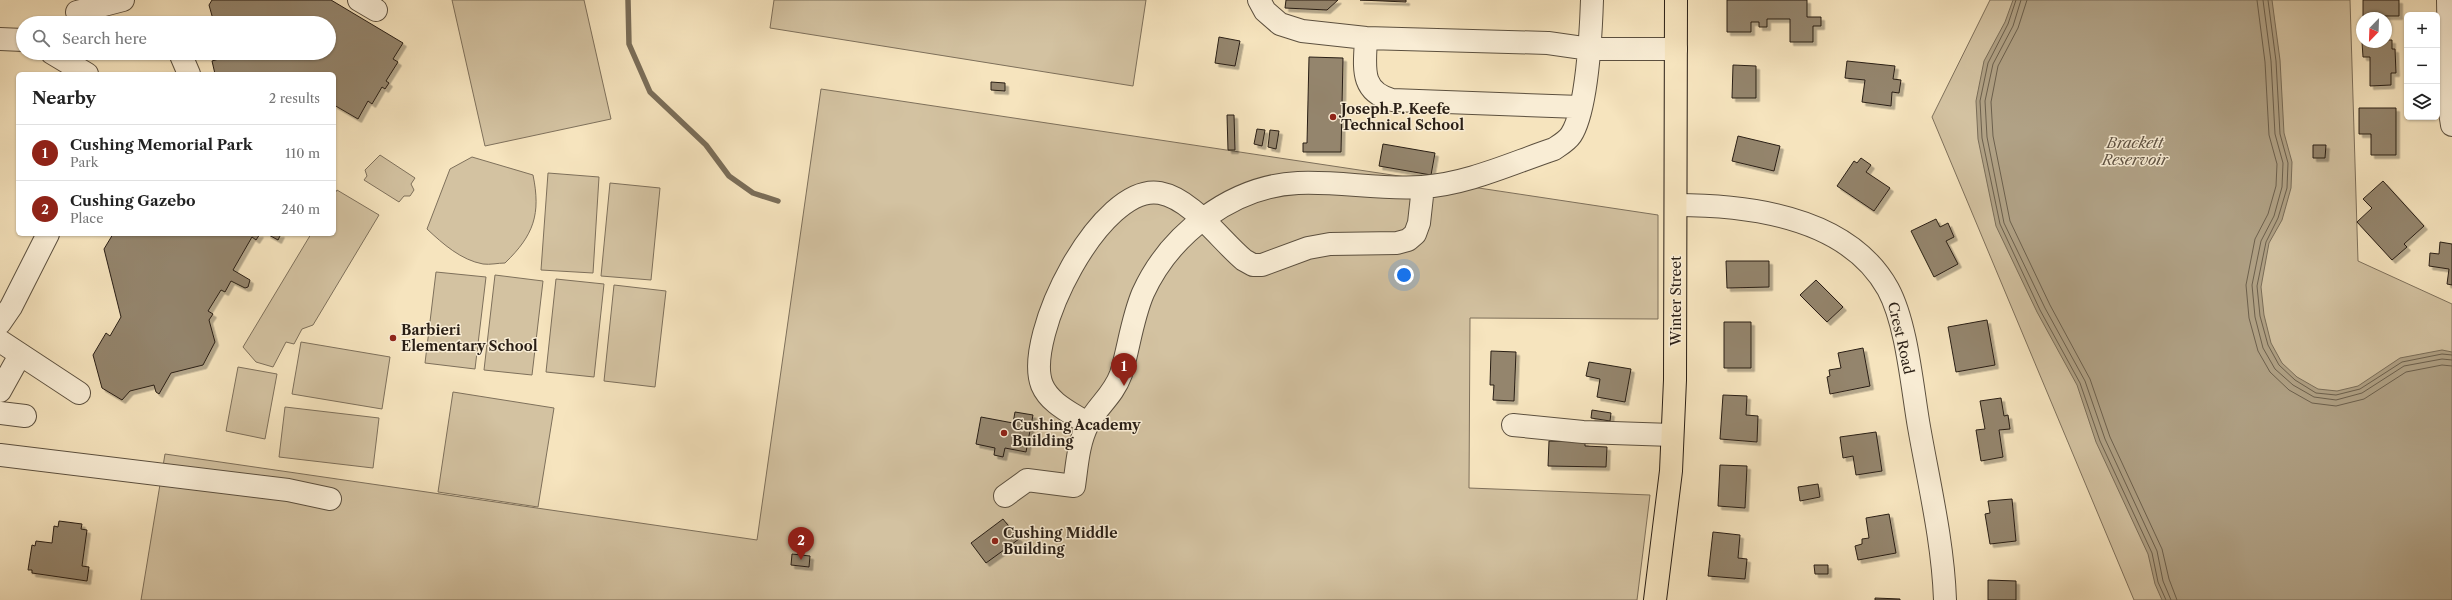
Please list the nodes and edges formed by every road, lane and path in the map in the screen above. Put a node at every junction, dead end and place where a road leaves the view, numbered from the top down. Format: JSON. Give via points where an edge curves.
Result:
{"nodes":[{"id":1,"x":123,"y":0,"type":"edge"},
{"id":2,"x":1259,"y":0,"type":"edge"},
{"id":3,"x":1592,"y":0,"type":"edge"},
{"id":4,"x":1676,"y":0,"type":"edge"},
{"id":5,"x":2448,"y":0,"type":"edge"},
{"id":6,"x":77,"y":12,"type":"edge"},
{"id":7,"x":1366,"y":38,"type":"junction"},
{"id":8,"x":0,"y":39,"type":"edge"},
{"id":9,"x":16,"y":40,"type":"edge"},
{"id":10,"x":2450,"y":41,"type":"edge"},
{"id":11,"x":1590,"y":49,"type":"junction"},
{"id":12,"x":1676,"y":49,"type":"junction"},
{"id":13,"x":183,"y":60,"type":"edge"},
{"id":14,"x":188,"y":72,"type":"edge"},
{"id":15,"x":1580,"y":107,"type":"junction"},
{"id":16,"x":2452,"y":126,"type":"edge"},
{"id":17,"x":1423,"y":187,"type":"junction"},
{"id":18,"x":1676,"y":205,"type":"junction"},
{"id":19,"x":1202,"y":220,"type":"junction"},
{"id":20,"x":47,"y":236,"type":"edge"},
{"id":21,"x":0,"y":323,"type":"edge"},
{"id":22,"x":0,"y":341,"type":"edge"},
{"id":23,"x":20,"y":355,"type":"junction"},
{"id":24,"x":0,"y":391,"type":"edge"},
{"id":25,"x":79,"y":394,"type":"dead end"},
{"id":26,"x":0,"y":413,"type":"edge"},
{"id":27,"x":25,"y":416,"type":"dead end"},
{"id":28,"x":1088,"y":424,"type":"junction"},
{"id":29,"x":1513,"y":425,"type":"dead end"},
{"id":30,"x":1672,"y":435,"type":"junction"},
{"id":31,"x":0,"y":456,"type":"edge"},
{"id":32,"x":1005,"y":496,"type":"dead end"},
{"id":33,"x":330,"y":499,"type":"dead end"},
{"id":34,"x":1655,"y":600,"type":"edge"},
{"id":35,"x":1945,"y":600,"type":"edge"}],
"edges":[{"from":1,"to":6,"type":"street"},
{"from":2,"to":7,"type":"street","via":[[1265,11],[1289,28]]},
{"from":3,"to":11,"type":"street"},
{"from":4,"to":12,"type":"main road","name":"Winter Street"},
{"from":5,"to":10,"type":"street"},
{"from":7,"to":11,"type":"street","via":[[1548,43]]},
{"from":7,"to":15,"type":"street","via":[[1365,71],[1373,91],[1381,97],[1392,100]]},
{"from":8,"to":9,"type":"street"},
{"from":10,"to":16,"type":"street"},
{"from":11,"to":12,"type":"street"},
{"from":11,"to":15,"type":"street"},
{"from":12,"to":18,"type":"main road","name":"Winter Street"},
{"from":13,"to":14,"type":"street"},
{"from":15,"to":17,"type":"street","via":[[1571,135],[1554,149],[1466,178]]},
{"from":17,"to":19,"type":"street","via":[[1313,183],[1277,186],[1238,198]]},
{"from":17,"to":19,"type":"street","via":[[1415,234],[1408,240],[1397,243],[1330,244],[1308,248],[1262,265],[1254,265],[1244,260]]},
{"from":18,"to":30,"type":"main road","name":"Winter Street","via":[[1676,336]]},
{"from":18,"to":35,"type":"street","name":"Crest Road","via":[[1752,212],[1809,225],[1846,244],[1878,274],[1888,290],[1902,334],[1940,547]]},
{"from":19,"to":28,"type":"street","via":[[1183,236],[1154,272],[1136,314],[1116,387]]},
{"from":19,"to":28,"type":"street","via":[[1170,195],[1149,192],[1139,195],[1111,215],[1082,248],[1071,266],[1053,304],[1045,333],[1039,373],[1049,396]]},
{"from":20,"to":21,"type":"street","via":[[11,307]]},
{"from":22,"to":23,"type":"street"},
{"from":23,"to":24,"type":"street"},
{"from":23,"to":25,"type":"street"},
{"from":26,"to":27,"type":"street"},
{"from":28,"to":32,"type":"street","via":[[1080,445],[1074,486],[1027,480]]},
{"from":29,"to":30,"type":"street","via":[[1583,432]]},
{"from":30,"to":34,"type":"main road","name":"Winter Street","via":[[1666,517]]},
{"from":31,"to":33,"type":"street","via":[[288,490]]}]}
